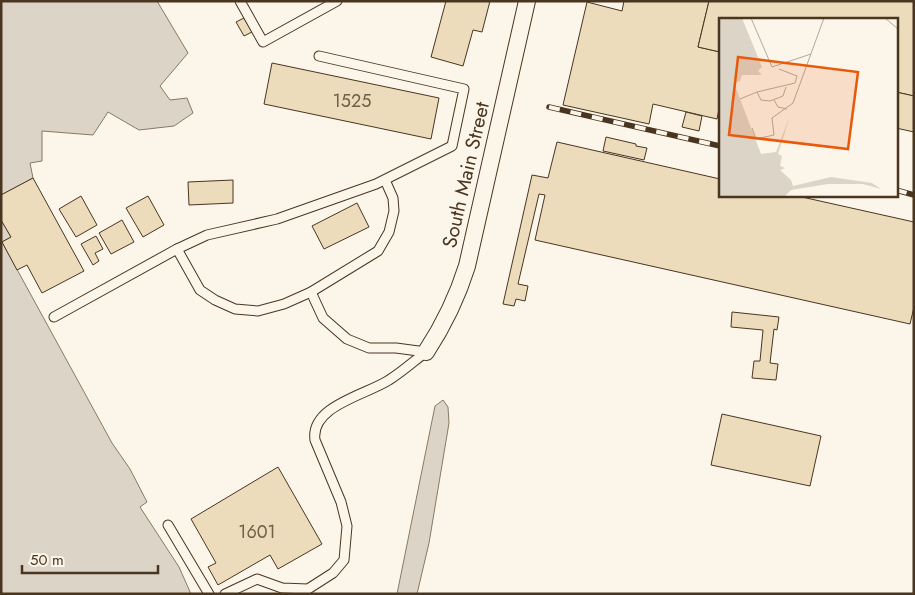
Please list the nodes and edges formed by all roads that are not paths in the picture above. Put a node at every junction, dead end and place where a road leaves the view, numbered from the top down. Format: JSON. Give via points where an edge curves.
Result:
{"nodes":[{"id":1,"x":240,"y":1,"type":"edge"},
{"id":2,"x":337,"y":1,"type":"edge"},
{"id":3,"x":527,"y":1,"type":"edge"},
{"id":4,"x":319,"y":56,"type":"dead end"},
{"id":5,"x":385,"y":180,"type":"junction"},
{"id":6,"x":177,"y":249,"type":"junction"},
{"id":7,"x":311,"y":292,"type":"junction"},
{"id":8,"x":54,"y":317,"type":"dead end"},
{"id":9,"x":426,"y":352,"type":"junction"},
{"id":10,"x":168,"y":525,"type":"dead end"},
{"id":11,"x":209,"y":594,"type":"edge"},
{"id":12,"x":225,"y":594,"type":"edge"}],
"edges":[{"from":1,"to":2,"type":"lane","via":[[263,42]]},
{"from":3,"to":9,"type":"street","name":"South Main Street","via":[[467,266],[456,298]]},
{"from":4,"to":5,"type":"lane","via":[[464,89],[452,146]]},
{"from":5,"to":6,"type":"lane","via":[[278,219],[207,235]]},
{"from":5,"to":7,"type":"lane","via":[[393,198],[394,211],[389,232],[378,251]]},
{"from":6,"to":7,"type":"lane","via":[[200,290],[236,309],[258,310],[284,304]]},
{"from":6,"to":8,"type":"lane"},
{"from":7,"to":9,"type":"lane","via":[[323,318],[347,340],[369,348]]},
{"from":9,"to":12,"type":"lane","via":[[388,381],[328,411],[314,432],[347,526],[344,560],[333,573],[308,589],[282,588],[257,579]]},
{"from":10,"to":11,"type":"lane"}]}
